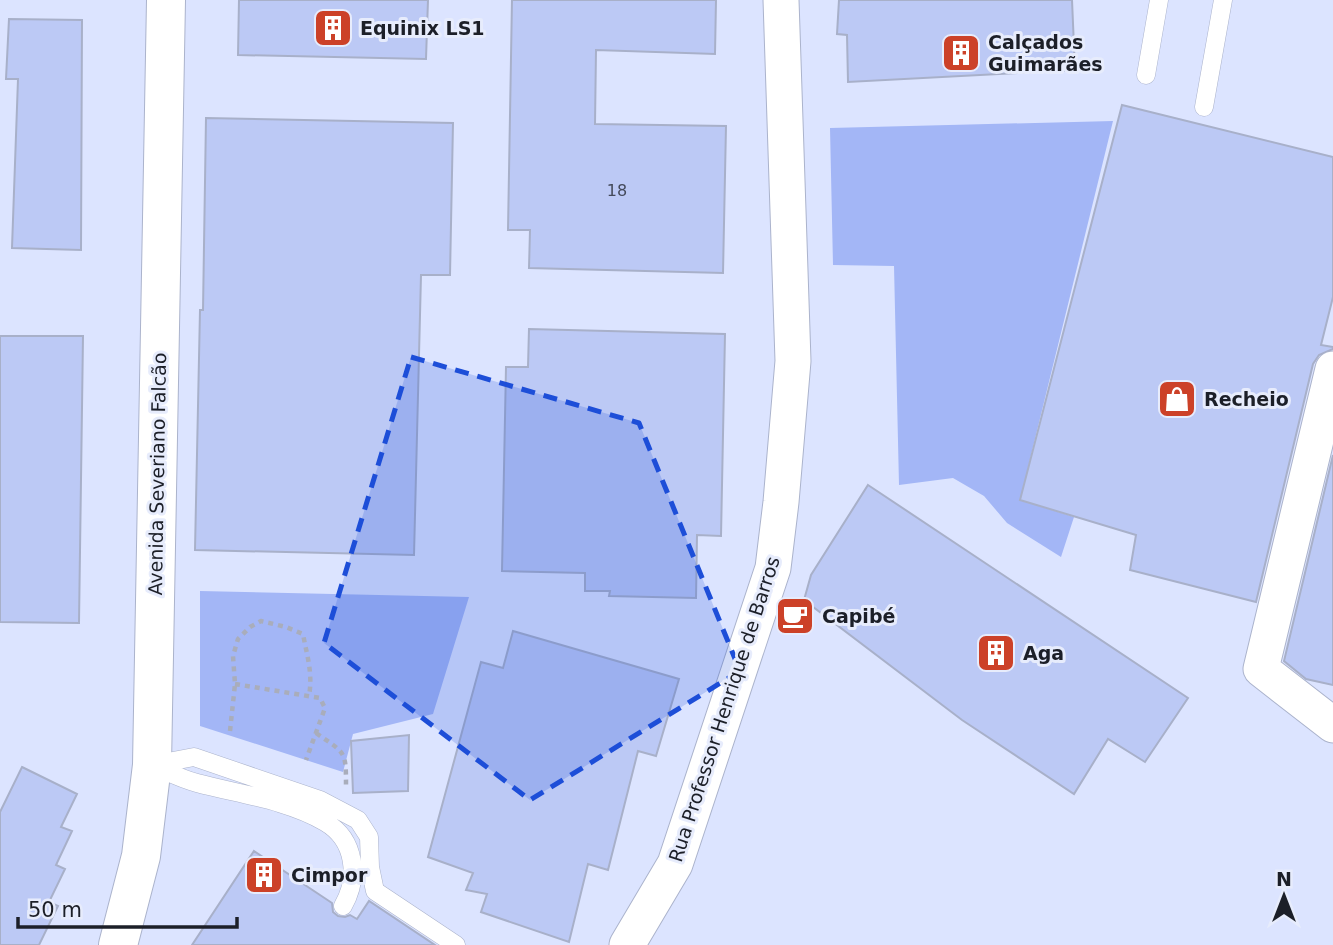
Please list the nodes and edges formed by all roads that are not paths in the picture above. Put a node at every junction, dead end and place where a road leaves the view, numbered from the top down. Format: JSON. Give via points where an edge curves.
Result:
{"nodes":[{"id":1,"x":166,"y":0,"type":"edge"},
{"id":2,"x":781,"y":0,"type":"edge"},
{"id":3,"x":1159,"y":0,"type":"edge"},
{"id":4,"x":1223,"y":0,"type":"edge"},
{"id":5,"x":1146,"y":75,"type":"dead end"},
{"id":6,"x":1204,"y":107,"type":"dead end"},
{"id":7,"x":1333,"y":369,"type":"edge"},
{"id":8,"x":1333,"y":725,"type":"edge"},
{"id":9,"x":152,"y":765,"type":"junction"},
{"id":10,"x":343,"y":906,"type":"dead end"},
{"id":11,"x":118,"y":945,"type":"edge"},
{"id":12,"x":456,"y":945,"type":"edge"},
{"id":13,"x":627,"y":945,"type":"edge"}],
"edges":[{"from":1,"to":9,"type":"street","name":"Avenida Severiano Falcão"},
{"from":2,"to":13,"type":"street","name":"Rua Professor Henrique de Barros","via":[[793,361],[773,568],[675,864]]},
{"from":3,"to":5,"type":"lane"},
{"from":4,"to":6,"type":"lane"},
{"from":7,"to":8,"type":"street","via":[[1261,669]]},
{"from":9,"to":10,"type":"lane","via":[[326,822],[342,836],[354,865]]},
{"from":9,"to":11,"type":"street","name":"Avenida Severiano Falcão","via":[[141,856]]},
{"from":9,"to":12,"type":"lane","via":[[194,757],[320,800],[358,820],[369,837],[375,891]]}]}
